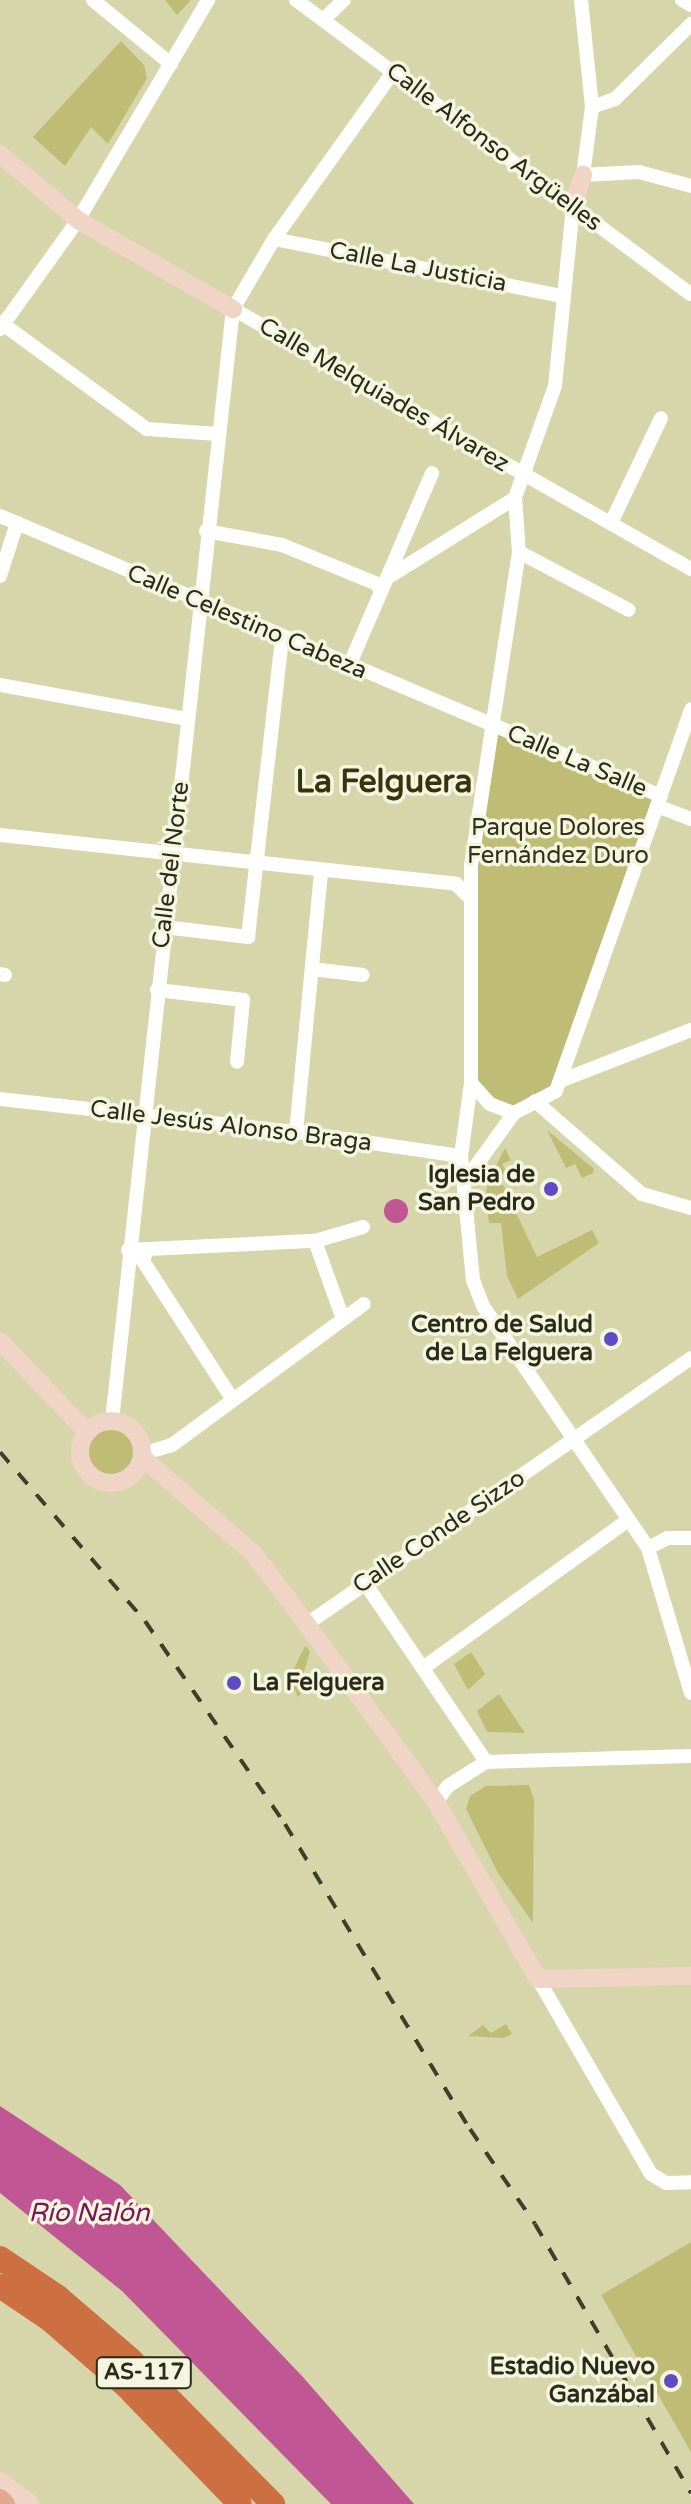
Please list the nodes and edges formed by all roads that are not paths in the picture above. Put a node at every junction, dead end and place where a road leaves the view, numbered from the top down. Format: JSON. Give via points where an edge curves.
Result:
{"nodes":[{"id":1,"x":93,"y":0,"type":"edge"},
{"id":2,"x":208,"y":0,"type":"edge"},
{"id":3,"x":296,"y":0,"type":"edge"},
{"id":4,"x":344,"y":0,"type":"edge"},
{"id":5,"x":581,"y":0,"type":"edge"},
{"id":6,"x":682,"y":0,"type":"edge"},
{"id":7,"x":691,"y":5,"type":"edge"},
{"id":8,"x":323,"y":20,"type":"junction"},
{"id":9,"x":691,"y":24,"type":"edge"},
{"id":10,"x":171,"y":64,"type":"junction"},
{"id":11,"x":393,"y":72,"type":"junction"},
{"id":12,"x":592,"y":107,"type":"junction"},
{"id":13,"x":0,"y":154,"type":"edge"},
{"id":14,"x":583,"y":175,"type":"junction"},
{"id":15,"x":691,"y":186,"type":"edge"},
{"id":16,"x":573,"y":206,"type":"junction"},
{"id":17,"x":78,"y":220,"type":"junction"},
{"id":18,"x":274,"y":239,"type":"junction"},
{"id":19,"x":691,"y":294,"type":"edge"},
{"id":20,"x":562,"y":296,"type":"junction"},
{"id":21,"x":233,"y":309,"type":"junction"},
{"id":22,"x":1,"y":325,"type":"edge"},
{"id":23,"x":661,"y":418,"type":"dead end"},
{"id":24,"x":218,"y":434,"type":"junction"},
{"id":25,"x":521,"y":472,"type":"junction"},
{"id":26,"x":432,"y":473,"type":"dead end"},
{"id":27,"x":515,"y":498,"type":"junction"},
{"id":28,"x":0,"y":516,"type":"edge"},
{"id":29,"x":17,"y":523,"type":"junction"},
{"id":30,"x":611,"y":523,"type":"junction"},
{"id":31,"x":206,"y":531,"type":"junction"},
{"id":32,"x":519,"y":552,"type":"junction"},
{"id":33,"x":691,"y":569,"type":"edge"},
{"id":34,"x":0,"y":576,"type":"edge"},
{"id":35,"x":384,"y":585,"type":"junction"},
{"id":36,"x":199,"y":602,"type":"junction"},
{"id":37,"x":629,"y":610,"type":"dead end"},
{"id":38,"x":282,"y":638,"type":"junction"},
{"id":39,"x":349,"y":666,"type":"junction"},
{"id":40,"x":0,"y":685,"type":"edge"},
{"id":41,"x":691,"y":709,"type":"edge"},
{"id":42,"x":188,"y":719,"type":"junction"},
{"id":43,"x":494,"y":726,"type":"junction"},
{"id":44,"x":659,"y":801,"type":"junction"},
{"id":45,"x":691,"y":819,"type":"edge"},
{"id":46,"x":0,"y":835,"type":"edge"},
{"id":47,"x":173,"y":854,"type":"junction"},
{"id":48,"x":257,"y":863,"type":"junction"},
{"id":49,"x":321,"y":870,"type":"junction"},
{"id":50,"x":469,"y":897,"type":"junction"},
{"id":51,"x":164,"y":927,"type":"junction"},
{"id":52,"x":312,"y":969,"type":"junction"},
{"id":53,"x":363,"y":975,"type":"dead end"},
{"id":54,"x":157,"y":990,"type":"junction"},
{"id":55,"x":691,"y":1030,"type":"edge"},
{"id":56,"x":237,"y":1062,"type":"dead end"},
{"id":57,"x":471,"y":1083,"type":"junction"},
{"id":58,"x":558,"y":1086,"type":"junction"},
{"id":59,"x":0,"y":1099,"type":"edge"},
{"id":60,"x":535,"y":1101,"type":"junction"},
{"id":61,"x":514,"y":1113,"type":"junction"},
{"id":62,"x":142,"y":1114,"type":"junction"},
{"id":63,"x":296,"y":1132,"type":"junction"},
{"id":64,"x":461,"y":1156,"type":"junction"},
{"id":65,"x":465,"y":1181,"type":"junction"},
{"id":66,"x":691,"y":1208,"type":"edge"},
{"id":67,"x":363,"y":1227,"type":"dead end"},
{"id":68,"x":315,"y":1241,"type":"junction"},
{"id":69,"x":147,"y":1249,"type":"junction"},
{"id":70,"x":128,"y":1250,"type":"junction"},
{"id":71,"x":148,"y":1269,"type":"junction"},
{"id":72,"x":126,"y":1275,"type":"junction"},
{"id":73,"x":364,"y":1304,"type":"dead end"},
{"id":74,"x":343,"y":1319,"type":"junction"},
{"id":75,"x":0,"y":1341,"type":"edge"},
{"id":76,"x":691,"y":1358,"type":"edge"},
{"id":77,"x":231,"y":1397,"type":"junction"},
{"id":78,"x":112,"y":1421,"type":"junction"},
{"id":79,"x":87,"y":1432,"type":"junction"},
{"id":80,"x":572,"y":1441,"type":"junction"},
{"id":81,"x":172,"y":1445,"type":"junction"},
{"id":82,"x":142,"y":1456,"type":"junction"},
{"id":83,"x":167,"y":1475,"type":"junction"},
{"id":84,"x":130,"y":1477,"type":"junction"},
{"id":85,"x":195,"y":1503,"type":"junction"},
{"id":86,"x":628,"y":1520,"type":"junction"},
{"id":87,"x":691,"y":1538,"type":"edge"},
{"id":88,"x":648,"y":1548,"type":"junction"},
{"id":89,"x":365,"y":1583,"type":"junction"},
{"id":90,"x":307,"y":1624,"type":"junction"},
{"id":91,"x":423,"y":1668,"type":"junction"},
{"id":92,"x":691,"y":1693,"type":"edge"},
{"id":93,"x":691,"y":1756,"type":"edge"},
{"id":94,"x":486,"y":1762,"type":"junction"},
{"id":95,"x":436,"y":1802,"type":"junction"},
{"id":96,"x":691,"y":1976,"type":"edge"},
{"id":97,"x":538,"y":1979,"type":"junction"},
{"id":98,"x":691,"y":2182,"type":"edge"},
{"id":99,"x":0,"y":2258,"type":"edge"},
{"id":100,"x":0,"y":2286,"type":"edge"},
{"id":101,"x":0,"y":2481,"type":"edge"},
{"id":102,"x":0,"y":2499,"type":"edge"},
{"id":103,"x":5,"y":2504,"type":"edge"},
{"id":104,"x":30,"y":2504,"type":"edge"},
{"id":105,"x":240,"y":2504,"type":"edge"},
{"id":106,"x":273,"y":2504,"type":"edge"}],
"edges":[{"from":1,"to":10,"type":"street"},
{"from":2,"to":10,"type":"street"},
{"from":3,"to":8,"type":"street","name":"Calle Alfonso Argüelles"},
{"from":4,"to":8,"type":"street"},
{"from":5,"to":12,"type":"street"},
{"from":6,"to":7,"type":"street"},
{"from":8,"to":11,"type":"street","name":"Calle Alfonso Argüelles"},
{"from":9,"to":12,"type":"street","via":[[615,99]]},
{"from":10,"to":17,"type":"street"},
{"from":11,"to":16,"type":"street","name":"Calle Alfonso Argüelles"},
{"from":11,"to":18,"type":"street"},
{"from":12,"to":14,"type":"street"},
{"from":13,"to":17,"type":"street","name":"Calle Melquiades Álvarez"},
{"from":14,"to":15,"type":"street","via":[[639,172]]},
{"from":14,"to":16,"type":"street"},
{"from":16,"to":19,"type":"street","name":"Calle Alfonso Argüelles"},
{"from":16,"to":20,"type":"street"},
{"from":17,"to":21,"type":"street","name":"Calle Melquiades Álvarez"},
{"from":17,"to":22,"type":"street"},
{"from":18,"to":20,"type":"street","name":"Calle La Justicia"},
{"from":18,"to":21,"type":"street"},
{"from":20,"to":25,"type":"street","via":[[555,386]]},
{"from":21,"to":24,"type":"street","name":"Calle del Norte"},
{"from":21,"to":25,"type":"street","name":"Calle Melquiades Álvarez"},
{"from":22,"to":24,"type":"street","via":[[147,429]]},
{"from":23,"to":30,"type":"street"},
{"from":24,"to":31,"type":"street","name":"Calle del Norte"},
{"from":25,"to":27,"type":"street"},
{"from":25,"to":30,"type":"street","name":"Calle Melquiades Álvarez"},
{"from":26,"to":35,"type":"street"},
{"from":27,"to":32,"type":"street"},
{"from":27,"to":35,"type":"street"},
{"from":28,"to":29,"type":"street","name":"Calle Celestino Cabeza"},
{"from":29,"to":34,"type":"street"},
{"from":29,"to":36,"type":"street","name":"Calle Celestino Cabeza"},
{"from":30,"to":33,"type":"street","name":"Calle Melquiades Álvarez"},
{"from":31,"to":35,"type":"street","via":[[282,545]]},
{"from":31,"to":36,"type":"street","name":"Calle del Norte"},
{"from":32,"to":37,"type":"street"},
{"from":32,"to":43,"type":"street"},
{"from":35,"to":39,"type":"street"},
{"from":36,"to":38,"type":"street","name":"Calle Celestino Cabeza"},
{"from":36,"to":42,"type":"street","name":"Calle del Norte"},
{"from":38,"to":39,"type":"street","name":"Calle Celestino Cabeza"},
{"from":38,"to":48,"type":"street"},
{"from":39,"to":43,"type":"street","name":"Calle Celestino Cabeza"},
{"from":40,"to":42,"type":"street"},
{"from":41,"to":44,"type":"street"},
{"from":42,"to":47,"type":"street","name":"Calle del Norte"},
{"from":43,"to":44,"type":"street","name":"Calle La Salle"},
{"from":43,"to":50,"type":"street"},
{"from":44,"to":45,"type":"street","name":"Calle La Salle"},
{"from":44,"to":58,"type":"street"},
{"from":46,"to":47,"type":"street"},
{"from":47,"to":48,"type":"street"},
{"from":47,"to":51,"type":"street","name":"Calle del Norte"},
{"from":48,"to":49,"type":"street"},
{"from":48,"to":51,"type":"street","via":[[248,937]]},
{"from":49,"to":50,"type":"street","via":[[456,884]]},
{"from":49,"to":52,"type":"street"},
{"from":50,"to":57,"type":"street"},
{"from":51,"to":54,"type":"street","name":"Calle del Norte"},
{"from":52,"to":53,"type":"street"},
{"from":52,"to":63,"type":"street"},
{"from":54,"to":56,"type":"street","via":[[243,1000]]},
{"from":54,"to":62,"type":"street","name":"Calle del Norte"},
{"from":55,"to":58,"type":"street"},
{"from":57,"to":61,"type":"street","via":[[490,1104]]},
{"from":57,"to":64,"type":"street"},
{"from":58,"to":60,"type":"street"},
{"from":59,"to":62,"type":"street","name":"Calle Jesús Alonso Braga"},
{"from":60,"to":61,"type":"street"},
{"from":60,"to":66,"type":"street","via":[[642,1194]]},
{"from":61,"to":65,"type":"street"},
{"from":62,"to":63,"type":"street","name":"Calle Jesús Alonso Braga"},
{"from":62,"to":70,"type":"street","name":"Calle del Norte"},
{"from":63,"to":64,"type":"street","name":"Calle Jesús Alonso Braga"},
{"from":64,"to":65,"type":"street"},
{"from":65,"to":80,"type":"street","via":[[473,1280],[483,1306]]},
{"from":67,"to":68,"type":"street"},
{"from":68,"to":69,"type":"street"},
{"from":68,"to":74,"type":"street"},
{"from":69,"to":70,"type":"street"},
{"from":69,"to":71,"type":"street","via":[[143,1261]]},
{"from":70,"to":72,"type":"street","name":"Calle del Norte"},
{"from":71,"to":72,"type":"street","via":[[136,1267]]},
{"from":71,"to":77,"type":"street"},
{"from":72,"to":78,"type":"street","name":"Calle del Norte"},
{"from":73,"to":74,"type":"street"},
{"from":74,"to":77,"type":"street"},
{"from":75,"to":79,"type":"street"},
{"from":76,"to":80,"type":"street","name":"Calle Conde Sizzo"},
{"from":77,"to":81,"type":"street"},
{"from":78,"to":79,"type":"street"},
{"from":78,"to":82,"type":"street","via":[[139,1437]]},
{"from":79,"to":84,"type":"street","via":[[80,1445],[87,1473],[115,1483]]},
{"from":80,"to":86,"type":"street"},
{"from":80,"to":89,"type":"street","name":"Calle Conde Sizzo"},
{"from":81,"to":82,"type":"street"},
{"from":81,"to":83,"type":"street","via":[[166,1454]]},
{"from":82,"to":83,"type":"street"},
{"from":82,"to":84,"type":"street"},
{"from":83,"to":85,"type":"street"},
{"from":84,"to":85,"type":"street","via":[[149,1478]]},
{"from":85,"to":90,"type":"street","via":[[253,1553]]},
{"from":86,"to":88,"type":"street"},
{"from":86,"to":91,"type":"street"},
{"from":87,"to":88,"type":"street","via":[[668,1538]]},
{"from":88,"to":92,"type":"street"},
{"from":89,"to":90,"type":"street","name":"Calle Conde Sizzo"},
{"from":89,"to":91,"type":"street"},
{"from":90,"to":95,"type":"street"},
{"from":91,"to":94,"type":"street"},
{"from":93,"to":94,"type":"street"},
{"from":94,"to":95,"type":"street","via":[[448,1786]]},
{"from":95,"to":97,"type":"street"},
{"from":96,"to":97,"type":"street"},
{"from":97,"to":98,"type":"street","via":[[651,2174],[666,2183]]},
{"from":99,"to":106,"type":"highway","number":"AS-117","via":[[58,2297],[130,2359]]},
{"from":100,"to":105,"type":"highway","number":"AS-117","via":[[49,2319],[125,2385]]},
{"from":101,"to":104,"type":"street"},
{"from":102,"to":103,"type":"main road"}]}
